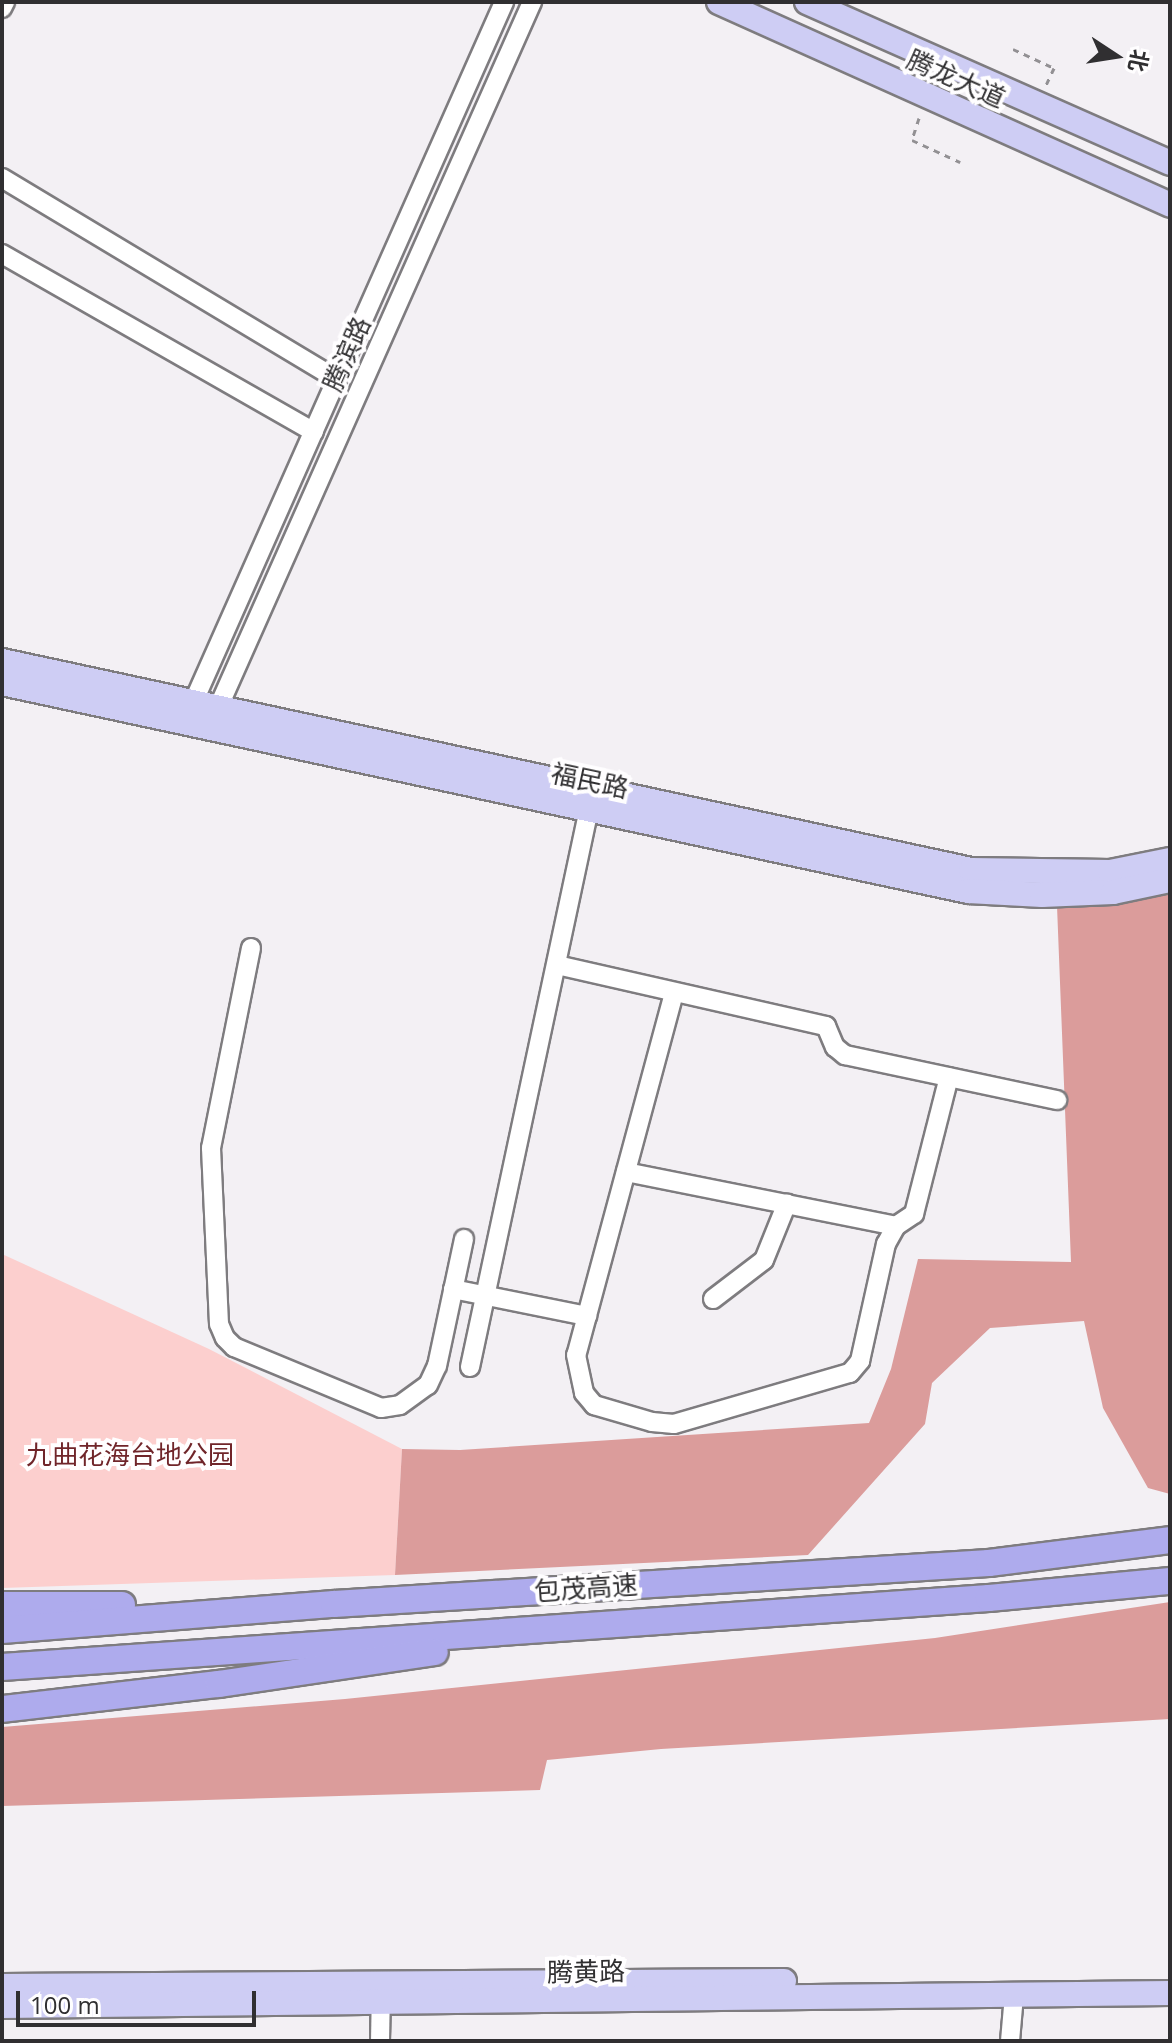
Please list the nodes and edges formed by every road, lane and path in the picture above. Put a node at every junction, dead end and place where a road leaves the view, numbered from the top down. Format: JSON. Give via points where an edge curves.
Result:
{"nodes":[{"id":1,"x":5,"y":2,"type":"edge"},
{"id":2,"x":504,"y":2,"type":"edge"},
{"id":3,"x":532,"y":2,"type":"edge"},
{"id":4,"x":719,"y":2,"type":"edge"},
{"id":5,"x":807,"y":2,"type":"edge"},
{"id":6,"x":2,"y":8,"type":"edge"},
{"id":7,"x":1013,"y":49,"type":"dead end"},
{"id":8,"x":1045,"y":89,"type":"dead end"},
{"id":9,"x":919,"y":118,"type":"dead end"},
{"id":10,"x":960,"y":162,"type":"dead end"},
{"id":11,"x":1170,"y":163,"type":"edge"},
{"id":12,"x":2,"y":178,"type":"edge"},
{"id":13,"x":1170,"y":205,"type":"edge"},
{"id":14,"x":2,"y":254,"type":"edge"},
{"id":15,"x":337,"y":379,"type":"junction"},
{"id":16,"x":314,"y":432,"type":"junction"},
{"id":17,"x":2,"y":661,"type":"edge"},
{"id":18,"x":2,"y":683,"type":"edge"},
{"id":19,"x":189,"y":712,"type":"junction"},
{"id":20,"x":214,"y":717,"type":"junction"},
{"id":21,"x":591,"y":799,"type":"junction"},
{"id":22,"x":1170,"y":860,"type":"edge"},
{"id":23,"x":1170,"y":880,"type":"edge"},
{"id":24,"x":251,"y":948,"type":"dead end"},
{"id":25,"x":557,"y":965,"type":"junction"},
{"id":26,"x":674,"y":993,"type":"junction"},
{"id":27,"x":949,"y":1077,"type":"junction"},
{"id":28,"x":1057,"y":1100,"type":"dead end"},
{"id":29,"x":626,"y":1172,"type":"junction"},
{"id":30,"x":787,"y":1203,"type":"junction"},
{"id":31,"x":896,"y":1226,"type":"junction"},
{"id":32,"x":464,"y":1239,"type":"dead end"},
{"id":33,"x":453,"y":1289,"type":"junction"},
{"id":34,"x":485,"y":1294,"type":"junction"},
{"id":35,"x":713,"y":1299,"type":"dead end"},
{"id":36,"x":587,"y":1316,"type":"junction"},
{"id":37,"x":470,"y":1367,"type":"dead end"},
{"id":38,"x":1170,"y":1540,"type":"edge"},
{"id":39,"x":1170,"y":1581,"type":"edge"},
{"id":40,"x":334,"y":1604,"type":"junction"},
{"id":41,"x":2,"y":1605,"type":"edge"},
{"id":42,"x":616,"y":1623,"type":"junction"},
{"id":43,"x":2,"y":1630,"type":"edge"},
{"id":44,"x":2,"y":1667,"type":"edge"},
{"id":45,"x":2,"y":1709,"type":"edge"},
{"id":46,"x":1170,"y":1978,"type":"edge"},
{"id":47,"x":2,"y":1986,"type":"edge"},
{"id":48,"x":381,"y":1993,"type":"junction"},
{"id":49,"x":1170,"y":1993,"type":"edge"},
{"id":50,"x":1014,"y":1995,"type":"junction"},
{"id":51,"x":2,"y":2006,"type":"edge"},
{"id":52,"x":380,"y":2041,"type":"edge"},
{"id":53,"x":1010,"y":2041,"type":"edge"}],
"edges":[{"from":1,"to":6,"type":"street"},
{"from":2,"to":15,"type":"street","name":"腾滨路"},
{"from":3,"to":20,"type":"street","name":"腾滨路"},
{"from":4,"to":13,"type":"main road","name":"腾龙大道"},
{"from":5,"to":11,"type":"main road","name":"腾龙大道"},
{"from":7,"to":8,"type":"path","via":[[1054,68]]},
{"from":9,"to":10,"type":"path","via":[[912,140]]},
{"from":12,"to":15,"type":"street"},
{"from":14,"to":16,"type":"street"},
{"from":15,"to":16,"type":"street","name":"腾滨路"},
{"from":16,"to":19,"type":"street","name":"腾滨路"},
{"from":17,"to":19,"type":"main road","name":"福民路"},
{"from":18,"to":19,"type":"main road","name":"福民路"},
{"from":19,"to":20,"type":"main road","name":"福民路"},
{"from":20,"to":21,"type":"main road","name":"福民路"},
{"from":21,"to":22,"type":"main road","name":"福民路","via":[[971,870],[1110,872]]},
{"from":21,"to":23,"type":"main road","name":"福民路","via":[[968,891],[1113,892]]},
{"from":21,"to":25,"type":"street"},
{"from":24,"to":33,"type":"street","via":[[211,1148],[219,1324],[225,1338],[234,1347],[381,1408],[400,1405],[428,1385],[437,1366]]},
{"from":25,"to":26,"type":"street"},
{"from":25,"to":34,"type":"street"},
{"from":26,"to":27,"type":"street","via":[[826,1026],[845,1055]]},
{"from":26,"to":29,"type":"street"},
{"from":27,"to":28,"type":"street"},
{"from":27,"to":31,"type":"street","via":[[914,1214]]},
{"from":29,"to":30,"type":"street"},
{"from":29,"to":36,"type":"street"},
{"from":30,"to":31,"type":"street"},
{"from":30,"to":35,"type":"street","via":[[764,1260]]},
{"from":31,"to":36,"type":"street","via":[[886,1244],[860,1361],[850,1373],[696,1418],[652,1422],[594,1405],[584,1393],[576,1355]]},
{"from":32,"to":33,"type":"street"},
{"from":33,"to":34,"type":"street"},
{"from":34,"to":36,"type":"street"},
{"from":34,"to":37,"type":"street"},
{"from":38,"to":40,"type":"highway","name":"包茂高速","via":[[989,1563]]},
{"from":39,"to":42,"type":"highway","name":"包茂高速"},
{"from":40,"to":41,"type":"highway"},
{"from":40,"to":43,"type":"highway","name":"包茂高速"},
{"from":42,"to":44,"type":"highway","name":"包茂高速"},
{"from":42,"to":45,"type":"highway","via":[[219,1684]]},
{"from":46,"to":48,"type":"main road","name":"腾黄路"},
{"from":47,"to":48,"type":"main road","name":"腾黄路"},
{"from":48,"to":50,"type":"main road","name":"腾黄路"},
{"from":48,"to":51,"type":"main road","name":"腾黄路"},
{"from":48,"to":52,"type":"street"},
{"from":49,"to":50,"type":"main road","name":"腾黄路"},
{"from":50,"to":53,"type":"street"}]}
